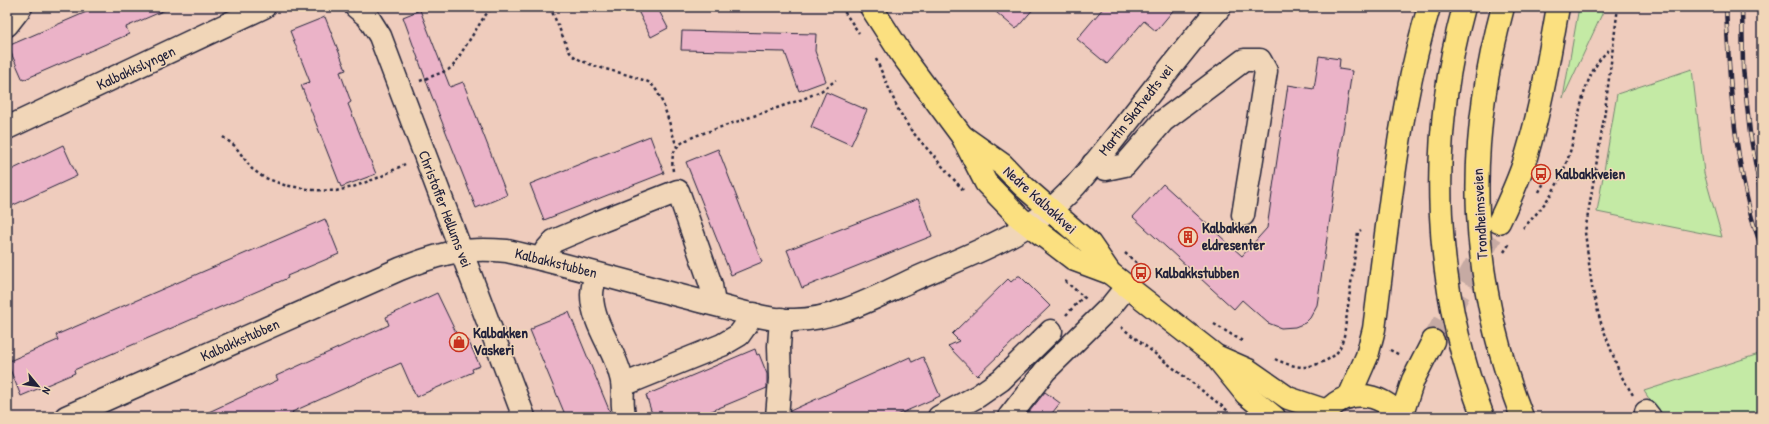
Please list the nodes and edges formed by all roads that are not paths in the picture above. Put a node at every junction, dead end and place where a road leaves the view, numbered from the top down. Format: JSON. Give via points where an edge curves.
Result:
{"nodes":[{"id":1,"x":21,"y":7,"type":"edge"},
{"id":2,"x":264,"y":7,"type":"edge"},
{"id":3,"x":356,"y":7,"type":"edge"},
{"id":4,"x":871,"y":7,"type":"edge"},
{"id":5,"x":1220,"y":7,"type":"edge"},
{"id":6,"x":1429,"y":7,"type":"edge"},
{"id":7,"x":1464,"y":7,"type":"edge"},
{"id":8,"x":1503,"y":7,"type":"edge"},
{"id":9,"x":1558,"y":7,"type":"edge"},
{"id":10,"x":7,"y":25,"type":"edge"},
{"id":11,"x":7,"y":128,"type":"edge"},
{"id":12,"x":962,"y":136,"type":"junction"},
{"id":13,"x":1093,"y":164,"type":"junction"},
{"id":14,"x":1050,"y":210,"type":"junction"},
{"id":15,"x":1244,"y":215,"type":"dead end"},
{"id":16,"x":1499,"y":222,"type":"tunnel mouth"},
{"id":17,"x":1029,"y":225,"type":"junction"},
{"id":18,"x":461,"y":250,"type":"junction"},
{"id":19,"x":541,"y":259,"type":"junction"},
{"id":20,"x":1110,"y":273,"type":"junction"},
{"id":21,"x":596,"y":274,"type":"junction"},
{"id":22,"x":1127,"y":286,"type":"junction"},
{"id":23,"x":714,"y":304,"type":"junction"},
{"id":24,"x":754,"y":314,"type":"junction"},
{"id":25,"x":781,"y":320,"type":"junction"},
{"id":26,"x":1051,"y":331,"type":"dead end"},
{"id":27,"x":1433,"y":341,"type":"tunnel mouth"},
{"id":28,"x":1216,"y":356,"type":"junction"},
{"id":29,"x":623,"y":385,"type":"junction"},
{"id":30,"x":1350,"y":397,"type":"junction"},
{"id":31,"x":1325,"y":414,"type":"edge"},
{"id":32,"x":66,"y":417,"type":"edge"},
{"id":33,"x":524,"y":417,"type":"edge"},
{"id":34,"x":625,"y":417,"type":"edge"},
{"id":35,"x":777,"y":417,"type":"edge"},
{"id":36,"x":939,"y":417,"type":"edge"},
{"id":37,"x":1009,"y":417,"type":"edge"},
{"id":38,"x":1274,"y":417,"type":"edge"},
{"id":39,"x":1401,"y":417,"type":"edge"},
{"id":40,"x":1483,"y":417,"type":"edge"},
{"id":41,"x":1522,"y":417,"type":"edge"}],
"edges":[{"from":1,"to":10,"type":"street"},
{"from":2,"to":11,"type":"street","name":"Kalbakkslyngen"},
{"from":3,"to":18,"type":"street","name":"Christoffer Hellums vei","via":[[374,24],[380,36]]},
{"from":4,"to":12,"type":"main road","name":"Nedre Kalbakkvei","via":[[902,55]]},
{"from":5,"to":13,"type":"street","name":"Martin Skatvedts vei"},
{"from":6,"to":30,"type":"main road","via":[[1408,88],[1374,329],[1367,356]]},
{"from":7,"to":40,"type":"main road","via":[[1449,76],[1442,128],[1441,209],[1451,309]]},
{"from":8,"to":41,"type":"main road","name":"Trondheimsveien","via":[[1484,87],[1477,202],[1479,246],[1494,332]]},
{"from":9,"to":16,"type":"main road","via":[[1533,133],[1526,158]]},
{"from":12,"to":14,"type":"main road","name":"Nedre Kalbakkvei","via":[[1003,165]]},
{"from":12,"to":17,"type":"main road","name":"Nedre Kalbakkvei","via":[[986,183]]},
{"from":13,"to":14,"type":"street","name":"Martin Skatvedts vei","via":[[1067,195]]},
{"from":13,"to":15,"type":"street","via":[[1106,169],[1125,165],[1163,121],[1244,60],[1260,60],[1266,71]]},
{"from":14,"to":17,"type":"street","name":"Kalbakkstubben"},
{"from":14,"to":20,"type":"main road","name":"Nedre Kalbakkvei","via":[[1090,244]]},
{"from":17,"to":20,"type":"main road","name":"Nedre Kalbakkvei","via":[[1075,260]]},
{"from":17,"to":25,"type":"street","name":"Kalbakkstubben","via":[[884,294],[841,311],[816,318]]},
{"from":18,"to":19,"type":"street","name":"Kalbakkstubben","via":[[507,251]]},
{"from":18,"to":32,"type":"street","name":"Kalbakkstubben","via":[[430,257],[400,269]]},
{"from":18,"to":33,"type":"street","name":"Christoffer Hellums vei"},
{"from":19,"to":21,"type":"street","name":"Kalbakkstubben"},
{"from":19,"to":23,"type":"street","via":[[554,241],[678,191],[711,285]]},
{"from":20,"to":22,"type":"main road","name":"Nedre Kalbakkvei"},
{"from":21,"to":23,"type":"street","name":"Kalbakkstubben"},
{"from":21,"to":29,"type":"street","via":[[592,296],[595,311],[620,371]]},
{"from":22,"to":28,"type":"main road","name":"Nedre Kalbakkvei"},
{"from":22,"to":37,"type":"street","via":[[1045,371]]},
{"from":23,"to":24,"type":"street","name":"Kalbakkstubben"},
{"from":24,"to":25,"type":"street","name":"Kalbakkstubben"},
{"from":24,"to":29,"type":"street","via":[[739,335],[722,345]]},
{"from":25,"to":35,"type":"street"},
{"from":26,"to":36,"type":"street","via":[[1001,380]]},
{"from":27,"to":39,"type":"main road","via":[[1413,380]]},
{"from":28,"to":31,"type":"main road","name":"Nedre Kalbakkvei","via":[[1248,370],[1288,398]]},
{"from":28,"to":38,"type":"main road","name":"Nedre Kalbakkvei","via":[[1246,394]]},
{"from":29,"to":34,"type":"street"},
{"from":30,"to":31,"type":"main road","via":[[1337,402]]},
{"from":30,"to":39,"type":"main road","via":[[1373,396],[1384,401]]}]}
